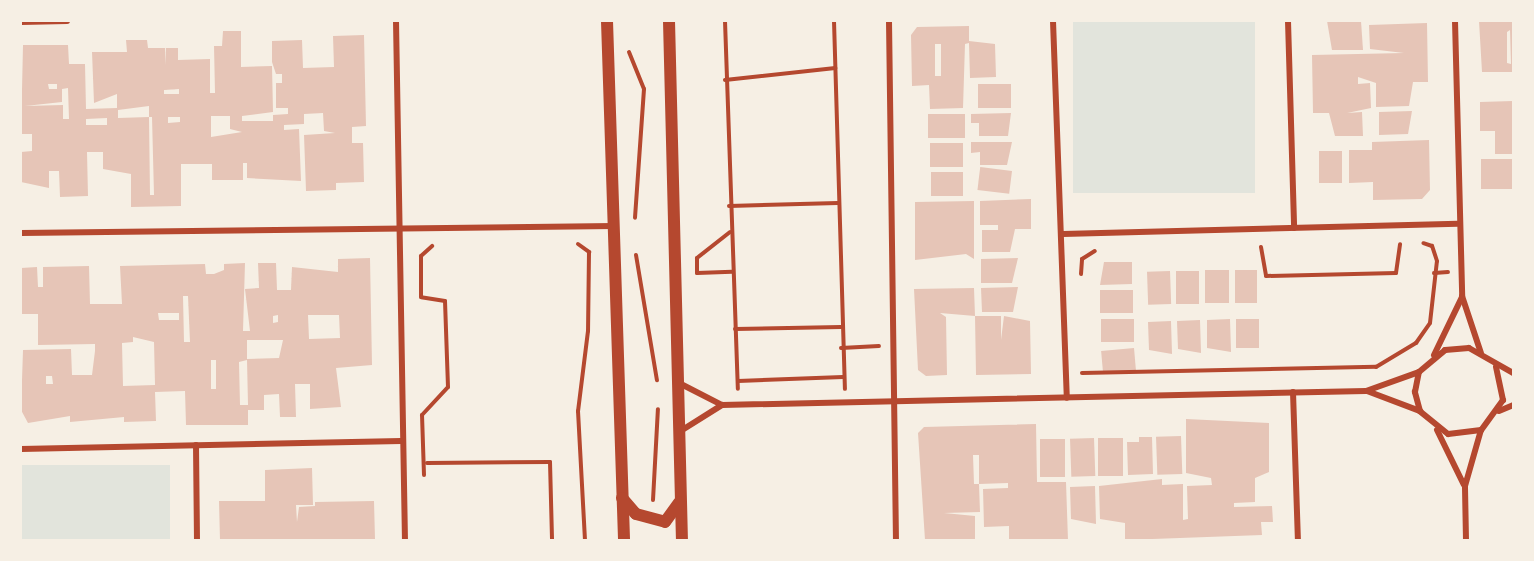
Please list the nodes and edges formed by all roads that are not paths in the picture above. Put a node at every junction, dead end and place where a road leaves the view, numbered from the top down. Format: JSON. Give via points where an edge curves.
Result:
{"nodes":[{"id":1,"x":67,"y":21,"type":"edge"},
{"id":2,"x":396,"y":21,"type":"edge"},
{"id":3,"x":607,"y":21,"type":"edge"},
{"id":4,"x":669,"y":21,"type":"edge"},
{"id":5,"x":890,"y":21,"type":"edge"},
{"id":6,"x":1053,"y":21,"type":"edge"},
{"id":7,"x":1288,"y":21,"type":"edge"},
{"id":8,"x":1455,"y":21,"type":"edge"},
{"id":9,"x":21,"y":22,"type":"edge"},
{"id":10,"x":1458,"y":224,"type":"junction"},
{"id":11,"x":614,"y":226,"type":"junction"},
{"id":12,"x":1294,"y":228,"type":"junction"},
{"id":13,"x":401,"y":230,"type":"junction"},
{"id":14,"x":21,"y":233,"type":"edge"},
{"id":15,"x":1063,"y":234,"type":"junction"},
{"id":16,"x":1462,"y":296,"type":"junction"},
{"id":17,"x":1481,"y":353,"type":"junction"},
{"id":18,"x":1434,"y":355,"type":"junction"},
{"id":19,"x":1496,"y":367,"type":"junction"},
{"id":20,"x":1419,"y":372,"type":"junction"},
{"id":21,"x":1513,"y":373,"type":"edge"},
{"id":22,"x":678,"y":383,"type":"junction"},
{"id":23,"x":1366,"y":391,"type":"junction"},
{"id":24,"x":1293,"y":392,"type":"junction"},
{"id":25,"x":1067,"y":398,"type":"junction"},
{"id":26,"x":893,"y":402,"type":"junction"},
{"id":27,"x":722,"y":405,"type":"junction"},
{"id":28,"x":1513,"y":405,"type":"edge"},
{"id":29,"x":1420,"y":411,"type":"junction"},
{"id":30,"x":1499,"y":411,"type":"junction"},
{"id":31,"x":1437,"y":430,"type":"junction"},
{"id":32,"x":1481,"y":430,"type":"junction"},
{"id":33,"x":679,"y":432,"type":"junction"},
{"id":34,"x":401,"y":441,"type":"junction"},
{"id":35,"x":196,"y":445,"type":"junction"},
{"id":36,"x":21,"y":449,"type":"edge"},
{"id":37,"x":1465,"y":486,"type":"junction"},
{"id":38,"x":681,"y":494,"type":"junction"},
{"id":39,"x":622,"y":498,"type":"junction"},
{"id":40,"x":197,"y":540,"type":"edge"},
{"id":41,"x":405,"y":540,"type":"edge"},
{"id":42,"x":624,"y":540,"type":"edge"},
{"id":43,"x":682,"y":540,"type":"edge"},
{"id":44,"x":896,"y":540,"type":"edge"},
{"id":45,"x":1298,"y":540,"type":"edge"},
{"id":46,"x":1466,"y":540,"type":"edge"}],
"edges":[{"from":1,"to":9,"type":"street"},
{"from":2,"to":13,"type":"street"},
{"from":3,"to":11,"type":"main road"},
{"from":4,"to":22,"type":"main road"},
{"from":5,"to":26,"type":"street"},
{"from":6,"to":15,"type":"street"},
{"from":7,"to":12,"type":"street"},
{"from":8,"to":10,"type":"street"},
{"from":10,"to":12,"type":"street"},
{"from":10,"to":16,"type":"street"},
{"from":11,"to":13,"type":"street"},
{"from":11,"to":39,"type":"main road"},
{"from":12,"to":15,"type":"street"},
{"from":13,"to":14,"type":"street"},
{"from":13,"to":34,"type":"street"},
{"from":15,"to":25,"type":"street"},
{"from":16,"to":17,"type":"street"},
{"from":16,"to":18,"type":"street"},
{"from":17,"to":18,"type":"street","via":[[1457,347]]},
{"from":17,"to":19,"type":"street"},
{"from":18,"to":20,"type":"street"},
{"from":19,"to":21,"type":"street"},
{"from":19,"to":30,"type":"street","via":[[1504,388]]},
{"from":20,"to":23,"type":"street"},
{"from":20,"to":29,"type":"street","via":[[1415,392]]},
{"from":22,"to":27,"type":"street"},
{"from":22,"to":33,"type":"main road"},
{"from":23,"to":24,"type":"street"},
{"from":23,"to":29,"type":"street"},
{"from":24,"to":25,"type":"street"},
{"from":24,"to":45,"type":"street"},
{"from":25,"to":26,"type":"street"},
{"from":26,"to":27,"type":"street"},
{"from":26,"to":44,"type":"street"},
{"from":27,"to":33,"type":"street"},
{"from":28,"to":30,"type":"street"},
{"from":29,"to":31,"type":"street"},
{"from":30,"to":32,"type":"street"},
{"from":31,"to":32,"type":"street","via":[[1459,436]]},
{"from":31,"to":37,"type":"street"},
{"from":32,"to":37,"type":"street"},
{"from":33,"to":38,"type":"main road"},
{"from":34,"to":35,"type":"street"},
{"from":34,"to":41,"type":"street"},
{"from":35,"to":36,"type":"street"},
{"from":35,"to":40,"type":"street"},
{"from":37,"to":46,"type":"street"},
{"from":38,"to":39,"type":"main road","via":[[671,520],[648,519]]},
{"from":38,"to":43,"type":"main road"},
{"from":39,"to":42,"type":"main road"}]}
